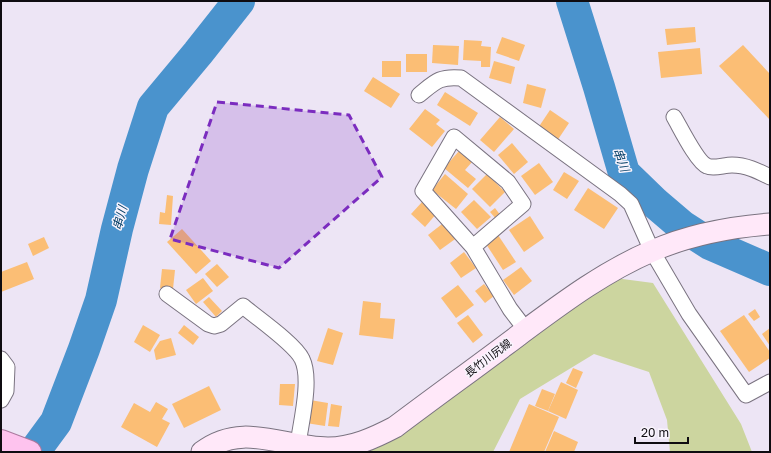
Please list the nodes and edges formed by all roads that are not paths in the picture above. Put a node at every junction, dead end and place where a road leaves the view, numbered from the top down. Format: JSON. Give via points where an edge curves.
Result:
{"nodes":[{"id":1,"x":419,"y":95,"type":"dead end"},
{"id":2,"x":674,"y":117,"type":"dead end"},
{"id":3,"x":770,"y":177,"type":"edge"},
{"id":4,"x":770,"y":224,"type":"edge"},
{"id":5,"x":473,"y":247,"type":"junction"},
{"id":6,"x":657,"y":249,"type":"junction"},
{"id":7,"x":167,"y":294,"type":"dead end"},
{"id":8,"x":526,"y":330,"type":"junction"},
{"id":9,"x":1,"y":359,"type":"edge"},
{"id":10,"x":770,"y":382,"type":"edge"},
{"id":11,"x":1,"y":400,"type":"edge"},
{"id":12,"x":1,"y":441,"type":"edge"},
{"id":13,"x":298,"y":444,"type":"junction"},
{"id":14,"x":30,"y":452,"type":"edge"},
{"id":15,"x":202,"y":452,"type":"edge"}],
"edges":[{"from":1,"to":6,"type":"street","via":[[439,79],[461,78],[620,194],[631,204]]},
{"from":2,"to":3,"type":"street","via":[[701,162],[708,166],[744,166]]},
{"from":4,"to":6,"type":"main road","name":"長竹川尻線","via":[[722,230]]},
{"from":5,"to":5,"type":"street","via":[[423,191],[454,137],[508,182],[523,204]]},
{"from":5,"to":8,"type":"street","via":[[510,309]]},
{"from":6,"to":8,"type":"main road","name":"長竹川尻線","via":[[595,281]]},
{"from":6,"to":10,"type":"street","via":[[689,314],[746,395]]},
{"from":7,"to":13,"type":"street","via":[[214,326],[243,306],[296,349],[306,370]]},
{"from":8,"to":13,"type":"main road","name":"長竹川尻線","via":[[384,433],[360,442],[335,447]]},
{"from":9,"to":11,"type":"street","via":[[6,367],[6,391]]},
{"from":12,"to":14,"type":"highway"},
{"from":13,"to":15,"type":"main road","name":"長竹川尻線","via":[[245,436],[219,442]]}]}
